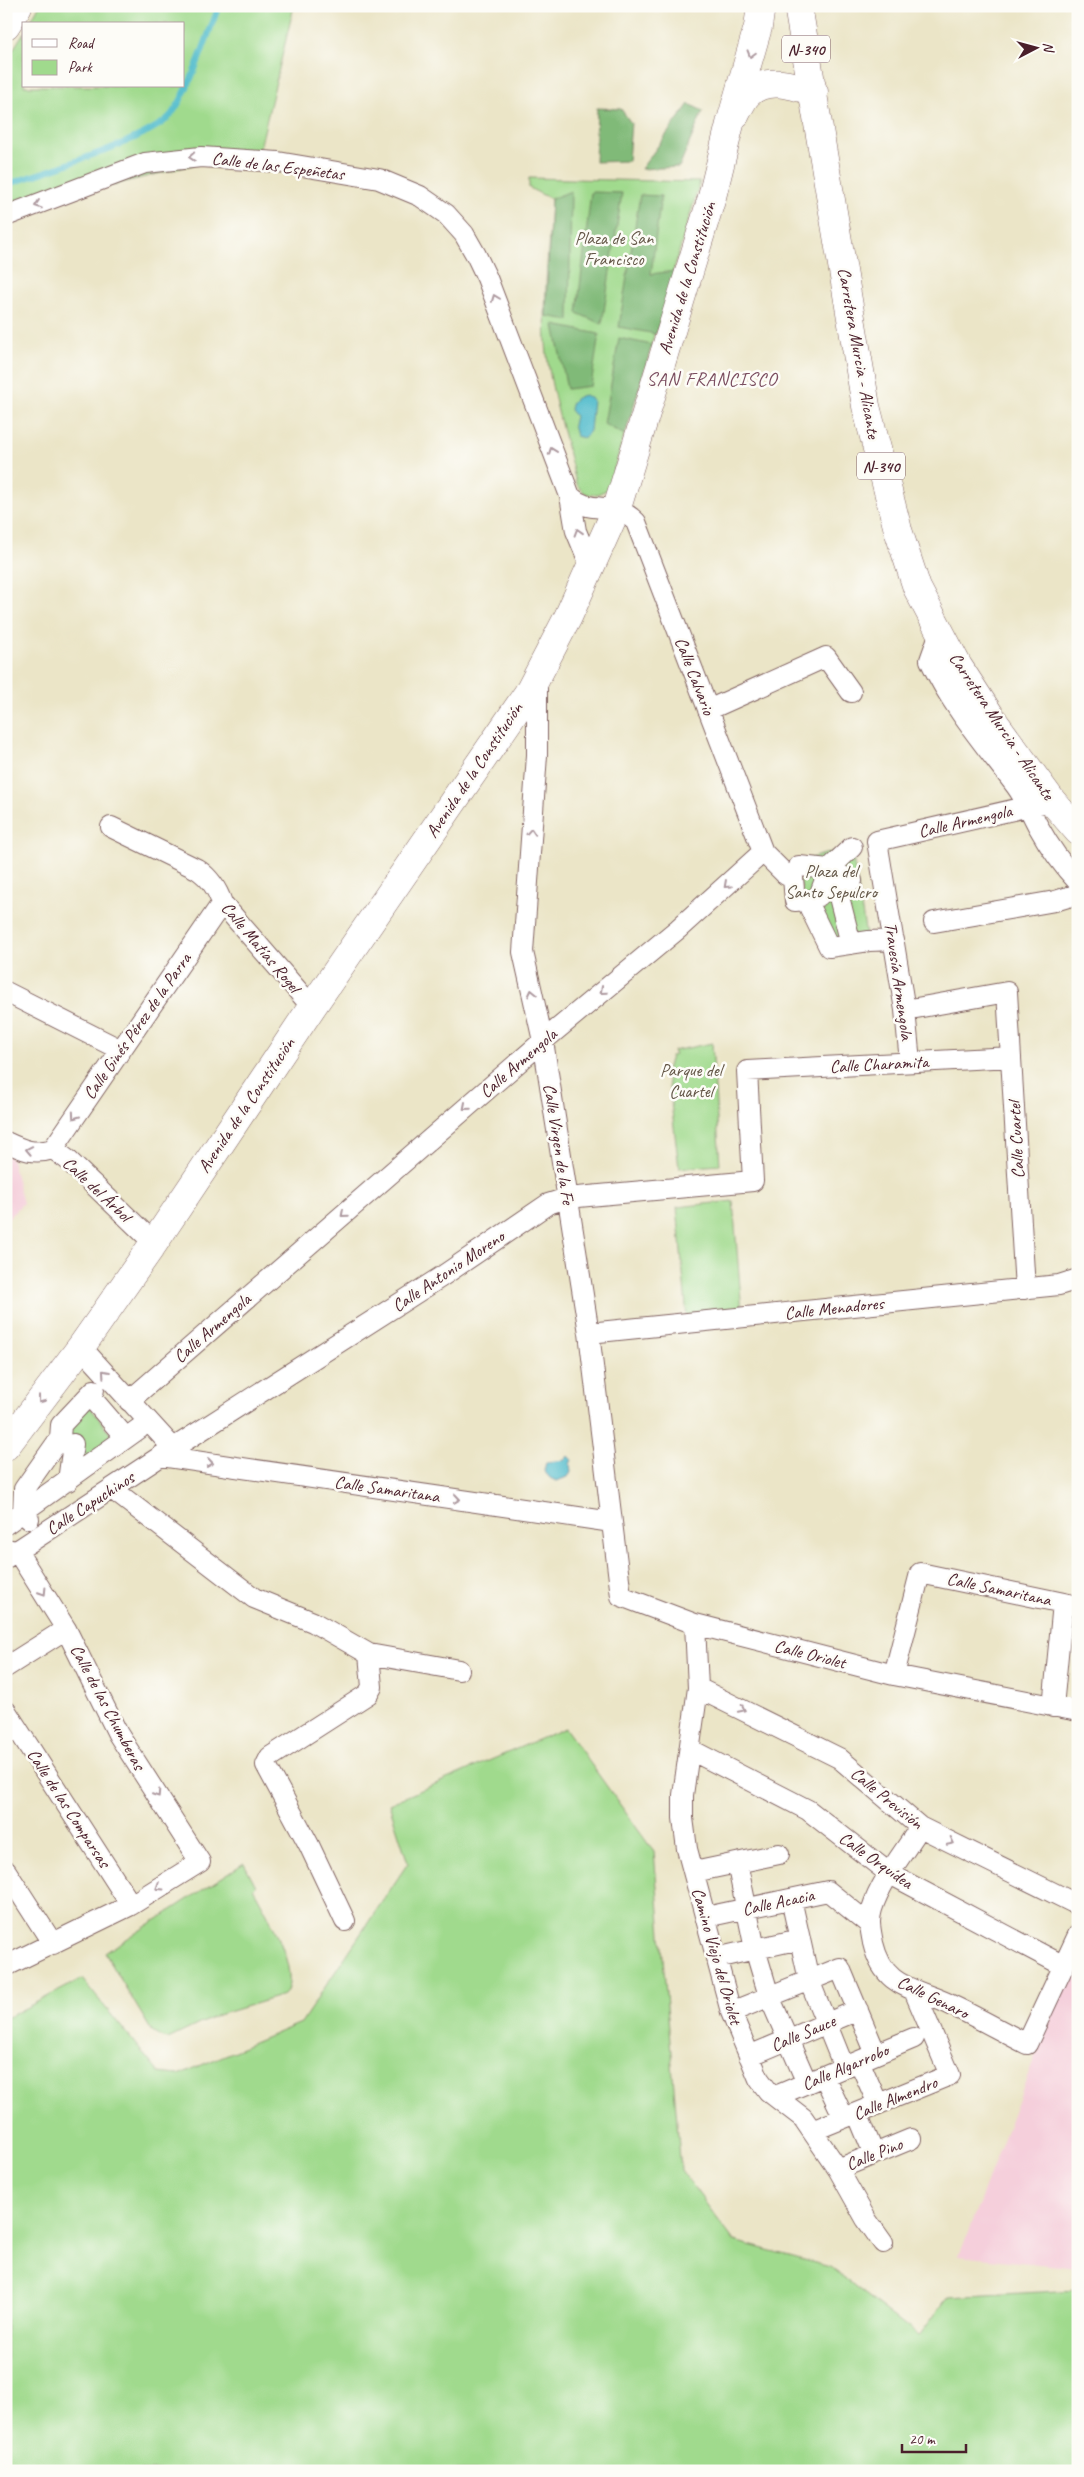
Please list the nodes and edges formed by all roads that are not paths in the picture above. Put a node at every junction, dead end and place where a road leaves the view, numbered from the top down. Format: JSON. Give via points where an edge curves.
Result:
{"nodes":[{"id":1,"x":18,"y":6,"type":"edge"},
{"id":2,"x":761,"y":6,"type":"edge"},
{"id":3,"x":798,"y":6,"type":"edge"},
{"id":4,"x":6,"y":25,"type":"edge"},
{"id":5,"x":814,"y":92,"type":"junction"},
{"id":6,"x":730,"y":124,"type":"junction"},
{"id":7,"x":6,"y":216,"type":"edge"},
{"id":8,"x":570,"y":496,"type":"junction"},
{"id":9,"x":617,"y":508,"type":"junction"},
{"id":10,"x":591,"y":567,"type":"junction"},
{"id":11,"x":537,"y":676,"type":"junction"},
{"id":12,"x":851,"y":692,"type":"dead end"},
{"id":13,"x":708,"y":710,"type":"junction"},
{"id":14,"x":1040,"y":804,"type":"junction"},
{"id":15,"x":111,"y":827,"type":"dead end"},
{"id":16,"x":1078,"y":831,"type":"edge"},
{"id":17,"x":877,"y":841,"type":"joint"},
{"id":18,"x":852,"y":847,"type":"dead end"},
{"id":19,"x":763,"y":852,"type":"junction"},
{"id":20,"x":829,"y":869,"type":"junction"},
{"id":21,"x":1078,"y":882,"type":"edge"},
{"id":22,"x":1078,"y":894,"type":"edge"},
{"id":23,"x":222,"y":903,"type":"junction"},
{"id":24,"x":934,"y":922,"type":"dead end"},
{"id":25,"x":894,"y":940,"type":"junction"},
{"id":26,"x":858,"y":943,"type":"junction"},
{"id":27,"x":6,"y":992,"type":"edge"},
{"id":28,"x":312,"y":1007,"type":"junction"},
{"id":29,"x":905,"y":1010,"type":"junction"},
{"id":30,"x":543,"y":1041,"type":"junction"},
{"id":31,"x":121,"y":1050,"type":"junction"},
{"id":32,"x":1012,"y":1057,"type":"junction"},
{"id":33,"x":910,"y":1062,"type":"junction"},
{"id":34,"x":6,"y":1142,"type":"edge"},
{"id":35,"x":53,"y":1149,"type":"junction"},
{"id":36,"x":753,"y":1180,"type":"joint"},
{"id":37,"x":567,"y":1198,"type":"junction"},
{"id":38,"x":154,"y":1243,"type":"junction"},
{"id":39,"x":1078,"y":1279,"type":"edge"},
{"id":40,"x":1025,"y":1288,"type":"junction"},
{"id":41,"x":589,"y":1333,"type":"junction"},
{"id":42,"x":81,"y":1347,"type":"junction"},
{"id":43,"x":129,"y":1400,"type":"junction"},
{"id":44,"x":73,"y":1444,"type":"dead end"},
{"id":45,"x":6,"y":1446,"type":"edge"},
{"id":46,"x":167,"y":1452,"type":"junction"},
{"id":47,"x":68,"y":1481,"type":"junction"},
{"id":48,"x":112,"y":1489,"type":"junction"},
{"id":49,"x":29,"y":1519,"type":"junction"},
{"id":50,"x":612,"y":1522,"type":"junction"},
{"id":51,"x":6,"y":1524,"type":"edge"},
{"id":52,"x":10,"y":1553,"type":"edge"},
{"id":53,"x":1070,"y":1605,"type":"edge"},
{"id":54,"x":695,"y":1624,"type":"junction"},
{"id":55,"x":66,"y":1629,"type":"junction"},
{"id":56,"x":368,"y":1654,"type":"junction"},
{"id":57,"x":6,"y":1667,"type":"edge"},
{"id":58,"x":458,"y":1670,"type":"dead end"},
{"id":59,"x":894,"y":1675,"type":"junction"},
{"id":60,"x":698,"y":1688,"type":"junction"},
{"id":61,"x":1053,"y":1707,"type":"junction"},
{"id":62,"x":6,"y":1711,"type":"edge"},
{"id":63,"x":1078,"y":1711,"type":"edge"},
{"id":64,"x":691,"y":1750,"type":"junction"},
{"id":65,"x":920,"y":1827,"type":"junction"},
{"id":66,"x":779,"y":1854,"type":"dead end"},
{"id":67,"x":737,"y":1863,"type":"junction"},
{"id":68,"x":6,"y":1871,"type":"edge"},
{"id":69,"x":694,"y":1872,"type":"junction"},
{"id":70,"x":890,"y":1874,"type":"junction"},
{"id":71,"x":791,"y":1899,"type":"junction"},
{"id":72,"x":131,"y":1905,"type":"junction"},
{"id":73,"x":1078,"y":1905,"type":"edge"},
{"id":74,"x":746,"y":1909,"type":"junction"},
{"id":75,"x":706,"y":1917,"type":"junction"},
{"id":76,"x":345,"y":1920,"type":"dead end"},
{"id":77,"x":869,"y":1924,"type":"junction"},
{"id":78,"x":1078,"y":1935,"type":"edge"},
{"id":79,"x":800,"y":1939,"type":"junction"},
{"id":80,"x":53,"y":1944,"type":"junction"},
{"id":81,"x":755,"y":1949,"type":"junction"},
{"id":82,"x":716,"y":1958,"type":"junction"},
{"id":83,"x":6,"y":1966,"type":"edge"},
{"id":84,"x":1064,"y":1966,"type":"junction"},
{"id":85,"x":808,"y":1980,"type":"junction"},
{"id":86,"x":915,"y":1993,"type":"junction"},
{"id":87,"x":769,"y":1996,"type":"junction"},
{"id":88,"x":858,"y":2010,"type":"junction"},
{"id":89,"x":731,"y":2012,"type":"junction"},
{"id":90,"x":826,"y":2024,"type":"junction"},
{"id":91,"x":914,"y":2038,"type":"dead end"},
{"id":92,"x":788,"y":2040,"type":"junction"},
{"id":93,"x":749,"y":2056,"type":"junction"},
{"id":94,"x":860,"y":2061,"type":"junction"},
{"id":95,"x":815,"y":2080,"type":"junction"},
{"id":96,"x":776,"y":2096,"type":"junction"},
{"id":97,"x":878,"y":2104,"type":"junction"},
{"id":98,"x":850,"y":2116,"type":"junction"},
{"id":99,"x":812,"y":2131,"type":"junction"},
{"id":100,"x":911,"y":2139,"type":"dead end"},
{"id":101,"x":874,"y":2154,"type":"junction"},
{"id":102,"x":838,"y":2169,"type":"junction"},
{"id":103,"x":883,"y":2243,"type":"dead end"}],
"edges":[{"from":1,"to":4,"type":"main road"},
{"from":2,"to":6,"type":"main road","name":"Avenida de la Constitución","one_way":true,"via":[[758,28]]},
{"from":3,"to":5,"type":"main road","name":"Carretera Murcia - Alicante","number":"N-340"},
{"from":5,"to":6,"type":"main road","via":[[769,82],[748,94]]},
{"from":5,"to":14,"type":"main road","name":"Carretera Murcia - Alicante","number":"N-340","via":[[866,406],[898,530],[917,588],[958,666]]},
{"from":6,"to":9,"type":"main road","name":"Avenida de la Constitución","via":[[712,196]]},
{"from":8,"to":7,"type":"street","name":"Calle de las Espeñetas","one_way":true,"via":[[487,278],[464,234],[446,214],[420,196],[379,179],[240,158],[175,158],[145,163]]},
{"from":8,"to":9,"type":"street","via":[[587,506]]},
{"from":10,"to":8,"type":"street","one_way":true,"via":[[576,531]]},
{"from":9,"to":10,"type":"main road","name":"Avenida de la Constitución"},
{"from":9,"to":13,"type":"street","name":"Calle Calvario","via":[[636,522]]},
{"from":10,"to":11,"type":"main road","name":"Avenida de la Constitución"},
{"from":11,"to":28,"type":"main road","name":"Avenida de la Constitución"},
{"from":30,"to":11,"type":"street","name":"Calle Virgen de la Fe","one_way":true,"via":[[523,952],[536,755]]},
{"from":12,"to":13,"type":"street","via":[[826,657]]},
{"from":13,"to":19,"type":"street","name":"Calle Calvario"},
{"from":14,"to":16,"type":"main road","name":"Carretera Murcia - Alicante","number":"N-340"},
{"from":14,"to":17,"type":"street","name":"Calle Armengola"},
{"from":14,"to":21,"type":"street","via":[[1050,847]]},
{"from":15,"to":23,"type":"street","name":"Calle Matías Rogel","via":[[198,869],[213,883]]},
{"from":17,"to":25,"type":"street","name":"Travesía Armengola"},
{"from":18,"to":20,"type":"street"},
{"from":19,"to":26,"type":"street","via":[[793,878],[796,901],[806,900],[828,947]]},
{"from":19,"to":30,"type":"street","name":"Calle Armengola","one_way":true,"via":[[678,929]]},
{"from":20,"to":20,"type":"street","via":[[804,866],[819,896]]},
{"from":20,"to":26,"type":"street"},
{"from":22,"to":24,"type":"street"},
{"from":23,"to":28,"type":"street","name":"Calle Matías Rogel"},
{"from":23,"to":31,"type":"street","name":"Calle Ginés Pérez de la Parra"},
{"from":25,"to":26,"type":"street"},
{"from":25,"to":29,"type":"street","name":"Travesía Armengola"},
{"from":27,"to":31,"type":"street"},
{"from":28,"to":38,"type":"main road","name":"Avenida de la Constitución"},
{"from":29,"to":32,"type":"street","name":"Calle Cuartel","via":[[1007,992]]},
{"from":29,"to":33,"type":"street","name":"Travesía Armengola"},
{"from":30,"to":37,"type":"street","name":"Calle Virgen de la Fe"},
{"from":30,"to":43,"type":"street","name":"Calle Armengola","one_way":true},
{"from":31,"to":35,"type":"street","name":"Calle Ginés Pérez de la Parra","one_way":true},
{"from":32,"to":33,"type":"street","name":"Calle Charamita"},
{"from":32,"to":40,"type":"street","name":"Calle Cuartel"},
{"from":33,"to":36,"type":"street","name":"Calle Charamita","via":[[747,1071]]},
{"from":35,"to":34,"type":"street","name":"Calle del Árbol","one_way":true,"via":[[25,1151]]},
{"from":35,"to":38,"type":"street","name":"Calle del Árbol"},
{"from":36,"to":37,"type":"street","name":"Calle Antonio Moreno"},
{"from":37,"to":41,"type":"street","name":"Calle Virgen de la Fe"},
{"from":37,"to":46,"type":"street","name":"Calle Antonio Moreno","via":[[548,1204],[529,1216],[442,1277]]},
{"from":38,"to":42,"type":"main road","name":"Avenida de la Constitución"},
{"from":39,"to":40,"type":"street","name":"Calle Menadores","via":[[1059,1285]]},
{"from":40,"to":41,"type":"street","name":"Calle Menadores"},
{"from":41,"to":50,"type":"street","name":"Calle Virgen de la Fe"},
{"from":43,"to":42,"type":"street","one_way":true},
{"from":42,"to":45,"type":"main road","name":"Avenida de la Constitución","one_way":true},
{"from":43,"to":46,"type":"street"},
{"from":44,"to":47,"type":"street"},
{"from":46,"to":48,"type":"street","name":"Calle Capuchinos"},
{"from":46,"to":50,"type":"street","name":"Calle Samaritana","one_way":true},
{"from":47,"to":49,"type":"street"},
{"from":47,"to":49,"type":"street","via":[[101,1452],[133,1433],[104,1419],[91,1393],[61,1425],[60,1438],[22,1479]]},
{"from":48,"to":52,"type":"street","name":"Calle Capuchinos"},
{"from":48,"to":56,"type":"street","via":[[254,1598],[314,1622]]},
{"from":49,"to":51,"type":"street"},
{"from":50,"to":54,"type":"street","name":"Calle Oriolet","via":[[621,1596]]},
{"from":52,"to":55,"type":"street","name":"Calle de las Chumberas","one_way":true},
{"from":53,"to":59,"type":"street","name":"Calle Samaritana","via":[[920,1572]]},
{"from":53,"to":61,"type":"street"},
{"from":54,"to":59,"type":"street","name":"Calle Oriolet"},
{"from":54,"to":60,"type":"street","name":"Camino Viejo del Oriolet"},
{"from":55,"to":57,"type":"street"},
{"from":55,"to":72,"type":"street","name":"Calle de las Chumberas","one_way":true,"via":[[118,1734],[200,1862]]},
{"from":56,"to":58,"type":"street"},
{"from":56,"to":76,"type":"street","via":[[372,1679],[368,1694],[270,1756],[266,1765]]},
{"from":59,"to":61,"type":"street","name":"Calle Oriolet"},
{"from":60,"to":64,"type":"street","name":"Camino Viejo del Oriolet"},
{"from":60,"to":65,"type":"street","name":"Calle Previsión","one_way":true,"via":[[839,1758]]},
{"from":61,"to":63,"type":"street","name":"Calle Oriolet"},
{"from":62,"to":72,"type":"street","name":"Calle de las Comparsas"},
{"from":64,"to":69,"type":"street","name":"Camino Viejo del Oriolet","via":[[683,1795],[683,1818]]},
{"from":64,"to":70,"type":"street","name":"Calle Orquídea","via":[[808,1810]]},
{"from":65,"to":70,"type":"street"},
{"from":65,"to":73,"type":"street","name":"Calle Previsión","one_way":true},
{"from":66,"to":67,"type":"street"},
{"from":67,"to":69,"type":"street"},
{"from":67,"to":74,"type":"street"},
{"from":68,"to":80,"type":"street"},
{"from":69,"to":75,"type":"street","name":"Camino Viejo del Oriolet"},
{"from":70,"to":77,"type":"street","via":[[877,1896]]},
{"from":70,"to":84,"type":"street","name":"Calle Orquídea"},
{"from":71,"to":74,"type":"street","name":"Calle Acacia"},
{"from":71,"to":77,"type":"street","name":"Calle Acacia","via":[[828,1891]]},
{"from":71,"to":79,"type":"street"},
{"from":72,"to":80,"type":"street"},
{"from":74,"to":75,"type":"street","name":"Calle Acacia"},
{"from":74,"to":81,"type":"street"},
{"from":75,"to":82,"type":"street","name":"Camino Viejo del Oriolet"},
{"from":77,"to":86,"type":"street","name":"Calle Genaro","via":[[876,1956],[882,1967]]},
{"from":78,"to":84,"type":"street"},
{"from":79,"to":81,"type":"street"},
{"from":79,"to":85,"type":"street"},
{"from":80,"to":83,"type":"street"},
{"from":81,"to":82,"type":"street"},
{"from":81,"to":87,"type":"street"},
{"from":82,"to":89,"type":"street","name":"Camino Viejo del Oriolet"},
{"from":84,"to":86,"type":"street","name":"Calle Genaro","via":[[1027,2044],[948,2004]]},
{"from":85,"to":87,"type":"street"},
{"from":85,"to":88,"type":"street","via":[[840,1968]]},
{"from":85,"to":90,"type":"street"},
{"from":86,"to":97,"type":"street","name":"Calle Almendro","via":[[950,2075]]},
{"from":87,"to":89,"type":"street"},
{"from":87,"to":92,"type":"street"},
{"from":88,"to":90,"type":"street","name":"Calle Sauce"},
{"from":88,"to":94,"type":"street"},
{"from":89,"to":93,"type":"street","name":"Camino Viejo del Oriolet"},
{"from":90,"to":92,"type":"street","name":"Calle Sauce"},
{"from":90,"to":94,"type":"street"},
{"from":91,"to":94,"type":"street","name":"Calle Algarrobo"},
{"from":92,"to":93,"type":"street","name":"Calle Sauce"},
{"from":92,"to":95,"type":"street"},
{"from":93,"to":96,"type":"street","name":"Camino Viejo del Oriolet","via":[[759,2079]]},
{"from":94,"to":95,"type":"street","name":"Calle Algarrobo"},
{"from":94,"to":97,"type":"street"},
{"from":95,"to":96,"type":"street","name":"Calle Algarrobo"},
{"from":95,"to":98,"type":"street"},
{"from":96,"to":99,"type":"street","name":"Camino Viejo del Oriolet","via":[[794,2109]]},
{"from":97,"to":98,"type":"street","name":"Calle Almendro"},
{"from":98,"to":99,"type":"street","name":"Calle Almendro"},
{"from":98,"to":101,"type":"street"},
{"from":99,"to":102,"type":"street","name":"Camino Viejo del Oriolet"},
{"from":100,"to":101,"type":"street","name":"Calle Pino"},
{"from":101,"to":102,"type":"street","name":"Calle Pino"},
{"from":102,"to":103,"type":"street","name":"Camino Viejo del Oriolet"}]}
